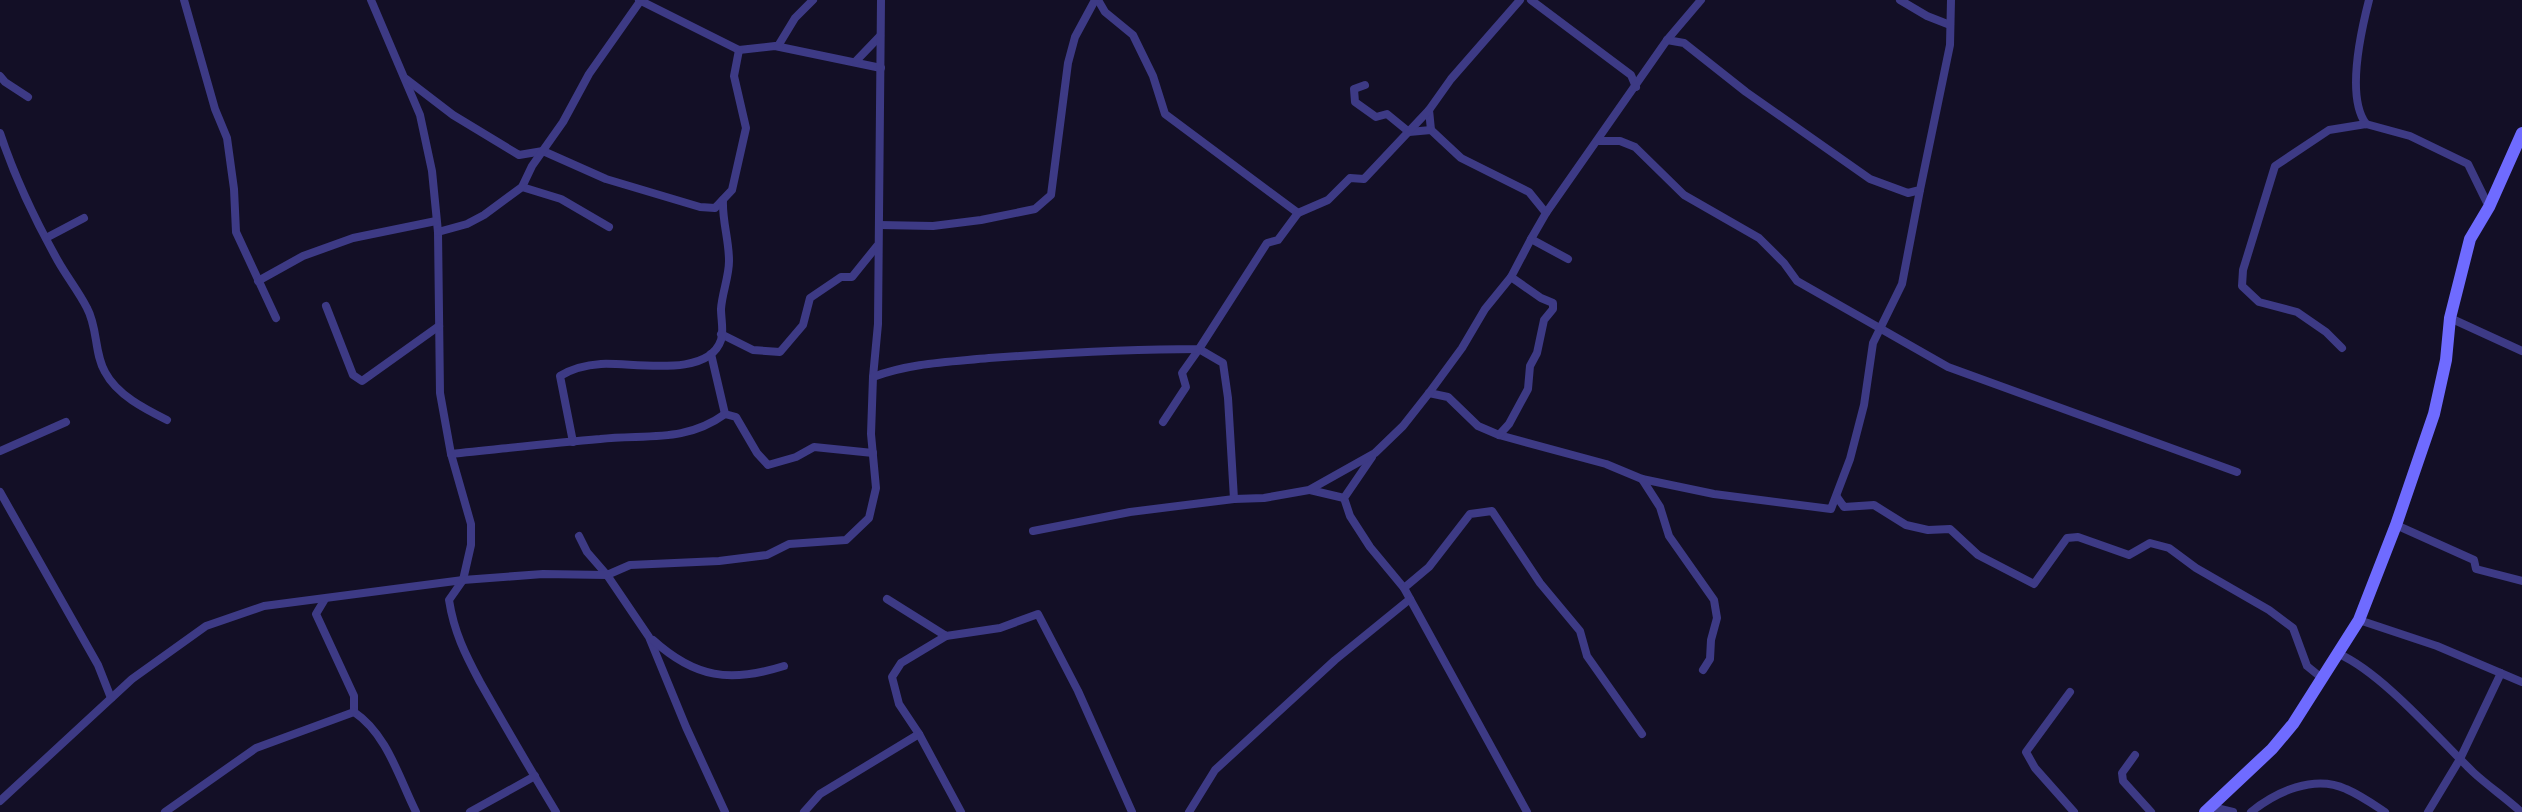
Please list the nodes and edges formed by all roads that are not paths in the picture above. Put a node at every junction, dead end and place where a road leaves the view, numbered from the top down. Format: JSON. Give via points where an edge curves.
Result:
{"nodes":[{"id":1,"x":184,"y":0,"type":"edge"},
{"id":2,"x":371,"y":0,"type":"edge"},
{"id":3,"x":640,"y":0,"type":"edge"},
{"id":4,"x":813,"y":0,"type":"edge"},
{"id":5,"x":881,"y":0,"type":"edge"},
{"id":6,"x":1096,"y":0,"type":"edge"},
{"id":7,"x":1520,"y":0,"type":"edge"},
{"id":8,"x":1531,"y":0,"type":"edge"},
{"id":9,"x":1701,"y":0,"type":"edge"},
{"id":10,"x":1900,"y":0,"type":"edge"},
{"id":11,"x":1951,"y":0,"type":"edge"},
{"id":12,"x":2369,"y":0,"type":"edge"},
{"id":13,"x":1950,"y":25,"type":"junction"},
{"id":14,"x":881,"y":35,"type":"junction"},
{"id":15,"x":1667,"y":40,"type":"junction"},
{"id":16,"x":778,"y":46,"type":"junction"},
{"id":17,"x":739,"y":50,"type":"junction"},
{"id":18,"x":856,"y":61,"type":"junction"},
{"id":19,"x":881,"y":68,"type":"junction"},
{"id":20,"x":0,"y":76,"type":"edge"},
{"id":21,"x":404,"y":78,"type":"junction"},
{"id":22,"x":1365,"y":85,"type":"dead end"},
{"id":23,"x":1636,"y":87,"type":"junction"},
{"id":24,"x":28,"y":97,"type":"dead end"},
{"id":25,"x":1429,"y":110,"type":"junction"},
{"id":26,"x":2366,"y":124,"type":"junction"},
{"id":27,"x":1431,"y":130,"type":"junction"},
{"id":28,"x":1409,"y":132,"type":"junction"},
{"id":29,"x":0,"y":133,"type":"edge"},
{"id":30,"x":2522,"y":133,"type":"edge"},
{"id":31,"x":1598,"y":141,"type":"junction"},
{"id":32,"x":543,"y":151,"type":"junction"},
{"id":33,"x":522,"y":187,"type":"junction"},
{"id":34,"x":1920,"y":190,"type":"junction"},
{"id":35,"x":723,"y":199,"type":"junction"},
{"id":36,"x":2489,"y":207,"type":"junction"},
{"id":37,"x":1298,"y":213,"type":"junction"},
{"id":38,"x":1546,"y":213,"type":"junction"},
{"id":39,"x":84,"y":218,"type":"dead end"},
{"id":40,"x":436,"y":221,"type":"junction"},
{"id":41,"x":879,"y":225,"type":"junction"},
{"id":42,"x":609,"y":227,"type":"dead end"},
{"id":43,"x":438,"y":232,"type":"junction"},
{"id":44,"x":46,"y":238,"type":"junction"},
{"id":45,"x":1531,"y":239,"type":"junction"},
{"id":46,"x":878,"y":244,"type":"junction"},
{"id":47,"x":1568,"y":259,"type":"dead end"},
{"id":48,"x":1511,"y":277,"type":"junction"},
{"id":49,"x":258,"y":281,"type":"junction"},
{"id":50,"x":326,"y":306,"type":"dead end"},
{"id":51,"x":276,"y":318,"type":"dead end"},
{"id":52,"x":2450,"y":318,"type":"junction"},
{"id":53,"x":439,"y":326,"type":"junction"},
{"id":54,"x":1882,"y":327,"type":"junction"},
{"id":55,"x":721,"y":334,"type":"junction"},
{"id":56,"x":2342,"y":348,"type":"dead end"},
{"id":57,"x":1199,"y":349,"type":"junction"},
{"id":58,"x":2522,"y":351,"type":"edge"},
{"id":59,"x":711,"y":354,"type":"junction"},
{"id":60,"x":873,"y":377,"type":"junction"},
{"id":61,"x":1429,"y":393,"type":"junction"},
{"id":62,"x":725,"y":414,"type":"junction"},
{"id":63,"x":167,"y":420,"type":"dead end"},
{"id":64,"x":66,"y":422,"type":"dead end"},
{"id":65,"x":1163,"y":422,"type":"dead end"},
{"id":66,"x":1499,"y":435,"type":"junction"},
{"id":67,"x":573,"y":442,"type":"junction"},
{"id":68,"x":0,"y":451,"type":"edge"},
{"id":69,"x":873,"y":453,"type":"junction"},
{"id":70,"x":1375,"y":453,"type":"junction"},
{"id":71,"x":451,"y":454,"type":"junction"},
{"id":72,"x":2237,"y":472,"type":"dead end"},
{"id":73,"x":1642,"y":479,"type":"junction"},
{"id":74,"x":1309,"y":490,"type":"junction"},
{"id":75,"x":0,"y":492,"type":"edge"},
{"id":76,"x":1837,"y":497,"type":"junction"},
{"id":77,"x":1344,"y":498,"type":"junction"},
{"id":78,"x":1234,"y":499,"type":"junction"},
{"id":79,"x":2396,"y":525,"type":"junction"},
{"id":80,"x":1033,"y":531,"type":"dead end"},
{"id":81,"x":579,"y":536,"type":"dead end"},
{"id":82,"x":607,"y":575,"type":"junction"},
{"id":83,"x":463,"y":580,"type":"junction"},
{"id":84,"x":2522,"y":581,"type":"edge"},
{"id":85,"x":1404,"y":588,"type":"junction"},
{"id":86,"x":325,"y":599,"type":"junction"},
{"id":87,"x":887,"y":599,"type":"dead end"},
{"id":88,"x":1410,"y":599,"type":"junction"},
{"id":89,"x":2359,"y":620,"type":"junction"},
{"id":90,"x":946,"y":636,"type":"junction"},
{"id":91,"x":649,"y":637,"type":"junction"},
{"id":92,"x":2339,"y":654,"type":"junction"},
{"id":93,"x":784,"y":666,"type":"dead end"},
{"id":94,"x":1703,"y":670,"type":"dead end"},
{"id":95,"x":2501,"y":673,"type":"junction"},
{"id":96,"x":2323,"y":679,"type":"junction"},
{"id":97,"x":2522,"y":682,"type":"edge"},
{"id":98,"x":2070,"y":692,"type":"dead end"},
{"id":99,"x":111,"y":698,"type":"junction"},
{"id":100,"x":354,"y":712,"type":"junction"},
{"id":101,"x":919,"y":734,"type":"junction"},
{"id":102,"x":1642,"y":734,"type":"dead end"},
{"id":103,"x":2135,"y":755,"type":"dead end"},
{"id":104,"x":2460,"y":759,"type":"junction"},
{"id":105,"x":535,"y":776,"type":"junction"},
{"id":106,"x":0,"y":801,"type":"edge"},
{"id":107,"x":2209,"y":810,"type":"edge"},
{"id":108,"x":165,"y":812,"type":"edge"},
{"id":109,"x":416,"y":812,"type":"edge"},
{"id":110,"x":470,"y":812,"type":"edge"},
{"id":111,"x":556,"y":812,"type":"edge"},
{"id":112,"x":725,"y":812,"type":"edge"},
{"id":113,"x":804,"y":812,"type":"edge"},
{"id":114,"x":961,"y":812,"type":"edge"},
{"id":115,"x":1132,"y":812,"type":"edge"},
{"id":116,"x":1189,"y":812,"type":"edge"},
{"id":117,"x":1527,"y":812,"type":"edge"},
{"id":118,"x":2074,"y":812,"type":"edge"},
{"id":119,"x":2151,"y":812,"type":"edge"},
{"id":120,"x":2233,"y":812,"type":"edge"},
{"id":121,"x":2251,"y":812,"type":"edge"},
{"id":122,"x":2385,"y":812,"type":"edge"},
{"id":123,"x":2428,"y":812,"type":"edge"},
{"id":124,"x":2521,"y":812,"type":"edge"}],
"edges":[{"from":1,"to":49,"type":"street","via":[[227,138],[236,232]]},
{"from":2,"to":21,"type":"street"},
{"from":3,"to":17,"type":"street"},
{"from":3,"to":32,"type":"street"},
{"from":4,"to":16,"type":"street"},
{"from":5,"to":14,"type":"street"},
{"from":6,"to":37,"type":"street","via":[[1133,35],[1165,114]]},
{"from":6,"to":41,"type":"street","via":[[1075,37],[1068,63],[1051,195],[1035,209],[981,220]]},
{"from":7,"to":25,"type":"street"},
{"from":8,"to":23,"type":"street","via":[[1631,75]]},
{"from":9,"to":15,"type":"street"},
{"from":10,"to":13,"type":"street"},
{"from":11,"to":13,"type":"street"},
{"from":12,"to":26,"type":"street","via":[[2358,42],[2357,73],[2358,114]]},
{"from":13,"to":34,"type":"street"},
{"from":14,"to":18,"type":"street"},
{"from":14,"to":19,"type":"street"},
{"from":15,"to":23,"type":"street"},
{"from":15,"to":34,"type":"street","via":[[1684,43],[1870,179],[1908,193]]},
{"from":16,"to":17,"type":"street"},
{"from":16,"to":18,"type":"street"},
{"from":17,"to":35,"type":"street","via":[[734,76],[746,128],[732,190]]},
{"from":18,"to":19,"type":"street"},
{"from":19,"to":41,"type":"street"},
{"from":20,"to":24,"type":"street"},
{"from":21,"to":32,"type":"street","via":[[519,155]]},
{"from":21,"to":40,"type":"street","via":[[423,127]]},
{"from":22,"to":28,"type":"street","via":[[1354,89],[1355,102],[1376,117],[1387,114]]},
{"from":23,"to":31,"type":"street"},
{"from":25,"to":27,"type":"street"},
{"from":25,"to":28,"type":"street"},
{"from":26,"to":36,"type":"street","via":[[2410,136],[2468,164]]},
{"from":26,"to":56,"type":"street","via":[[2329,130],[2275,166],[2243,270],[2242,286],[2259,302],[2297,312]]},
{"from":27,"to":28,"type":"street"},
{"from":27,"to":38,"type":"street","via":[[1461,158],[1529,192]]},
{"from":28,"to":37,"type":"street","via":[[1364,179],[1350,178],[1328,200]]},
{"from":29,"to":44,"type":"street"},
{"from":30,"to":36,"type":"street"},
{"from":31,"to":38,"type":"street"},
{"from":31,"to":54,"type":"street","via":[[1635,147],[1684,195],[1759,238],[1797,281]]},
{"from":32,"to":33,"type":"street"},
{"from":32,"to":35,"type":"street","via":[[606,179],[700,207],[715,208]]},
{"from":33,"to":42,"type":"street","via":[[561,199]]},
{"from":33,"to":43,"type":"street","via":[[484,215]]},
{"from":34,"to":54,"type":"street","via":[[1902,284]]},
{"from":35,"to":55,"type":"street","via":[[729,264]]},
{"from":36,"to":52,"type":"street","via":[[2470,239]]},
{"from":37,"to":57,"type":"street","via":[[1278,240],[1267,243]]},
{"from":38,"to":45,"type":"street"},
{"from":39,"to":44,"type":"street"},
{"from":40,"to":43,"type":"street"},
{"from":40,"to":49,"type":"street","via":[[353,238],[303,256]]},
{"from":41,"to":46,"type":"street"},
{"from":43,"to":53,"type":"street"},
{"from":44,"to":63,"type":"street","via":[[88,309],[104,372],[117,389]]},
{"from":45,"to":47,"type":"street"},
{"from":45,"to":48,"type":"street"},
{"from":46,"to":55,"type":"street","via":[[852,277],[841,277],[810,298],[803,325],[780,352],[753,350]]},
{"from":46,"to":60,"type":"street"},
{"from":48,"to":61,"type":"street"},
{"from":48,"to":66,"type":"street","via":[[1553,303],[1553,309],[1544,320],[1528,389]]},
{"from":49,"to":51,"type":"street"},
{"from":50,"to":53,"type":"street","via":[[353,375],[362,381]]},
{"from":52,"to":58,"type":"street"},
{"from":52,"to":79,"type":"street","via":[[2434,414]]},
{"from":53,"to":71,"type":"street","via":[[440,393]]},
{"from":54,"to":72,"type":"street","via":[[1948,367]]},
{"from":54,"to":76,"type":"street","via":[[1873,343],[1864,405]]},
{"from":55,"to":59,"type":"street"},
{"from":57,"to":60,"type":"street","via":[[1071,351],[930,363]]},
{"from":57,"to":65,"type":"street","via":[[1182,373],[1186,387]]},
{"from":57,"to":78,"type":"street","via":[[1223,363]]},
{"from":59,"to":62,"type":"street"},
{"from":59,"to":67,"type":"street","via":[[683,365],[601,364],[560,376]]},
{"from":60,"to":69,"type":"street"},
{"from":61,"to":66,"type":"street","via":[[1448,397],[1478,426]]},
{"from":61,"to":70,"type":"street"},
{"from":62,"to":67,"type":"street","via":[[673,436]]},
{"from":62,"to":69,"type":"street","via":[[736,417],[768,465],[814,447]]},
{"from":64,"to":68,"type":"street"},
{"from":66,"to":73,"type":"street"},
{"from":67,"to":71,"type":"street"},
{"from":69,"to":82,"type":"street","via":[[876,488],[869,518],[846,540],[789,544],[767,555],[719,561],[630,565]]},
{"from":70,"to":74,"type":"street"},
{"from":70,"to":77,"type":"street"},
{"from":71,"to":83,"type":"street","via":[[471,524]]},
{"from":73,"to":76,"type":"street","via":[[1831,509]]},
{"from":73,"to":94,"type":"street","via":[[1660,507],[1669,536],[1714,600],[1717,618]]},
{"from":74,"to":77,"type":"street"},
{"from":74,"to":78,"type":"street"},
{"from":75,"to":99,"type":"street","via":[[98,665]]},
{"from":76,"to":96,"type":"street","via":[[1844,507],[1874,505],[1906,525],[1950,529],[1978,555],[2034,584],[2067,538],[2129,555],[2150,543],[2169,548],[2293,628],[2307,666]]},
{"from":77,"to":85,"type":"street","via":[[1370,547]]},
{"from":78,"to":80,"type":"street"},
{"from":79,"to":84,"type":"street","via":[[2474,560],[2476,569]]},
{"from":79,"to":89,"type":"street"},
{"from":81,"to":82,"type":"street"},
{"from":82,"to":83,"type":"street"},
{"from":82,"to":91,"type":"street"},
{"from":83,"to":86,"type":"street"},
{"from":83,"to":105,"type":"street","via":[[449,600],[457,637],[501,724]]},
{"from":85,"to":88,"type":"street"},
{"from":85,"to":102,"type":"street","via":[[1429,567],[1470,514],[1492,511],[1580,631],[1587,656]]},
{"from":86,"to":99,"type":"street","via":[[264,606],[206,626]]},
{"from":86,"to":100,"type":"street","via":[[316,614],[354,696]]},
{"from":87,"to":90,"type":"street"},
{"from":88,"to":116,"type":"street","via":[[1215,770]]},
{"from":88,"to":117,"type":"street"},
{"from":89,"to":92,"type":"street"},
{"from":89,"to":95,"type":"street"},
{"from":90,"to":101,"type":"street","via":[[901,663],[892,677],[899,704]]},
{"from":90,"to":115,"type":"street","via":[[1000,628],[1038,614]]},
{"from":91,"to":93,"type":"street","via":[[696,670],[734,676]]},
{"from":91,"to":112,"type":"street"},
{"from":92,"to":96,"type":"street"},
{"from":92,"to":104,"type":"street","via":[[2394,695]]},
{"from":95,"to":97,"type":"street"},
{"from":95,"to":104,"type":"street"},
{"from":96,"to":107,"type":"street","via":[[2272,749]]},
{"from":98,"to":118,"type":"street","via":[[2026,752]]},
{"from":99,"to":106,"type":"street"},
{"from":100,"to":108,"type":"street","via":[[256,748]]},
{"from":100,"to":109,"type":"street","via":[[365,719],[399,771]]},
{"from":101,"to":113,"type":"street","via":[[820,794]]},
{"from":101,"to":114,"type":"street"},
{"from":103,"to":119,"type":"street","via":[[2122,773],[2123,781]]},
{"from":104,"to":123,"type":"street"},
{"from":104,"to":124,"type":"street"},
{"from":105,"to":110,"type":"street"},
{"from":105,"to":111,"type":"street"},
{"from":107,"to":120,"type":"street"},
{"from":121,"to":122,"type":"street","via":[[2287,790],[2317,783],[2343,787]]}]}
